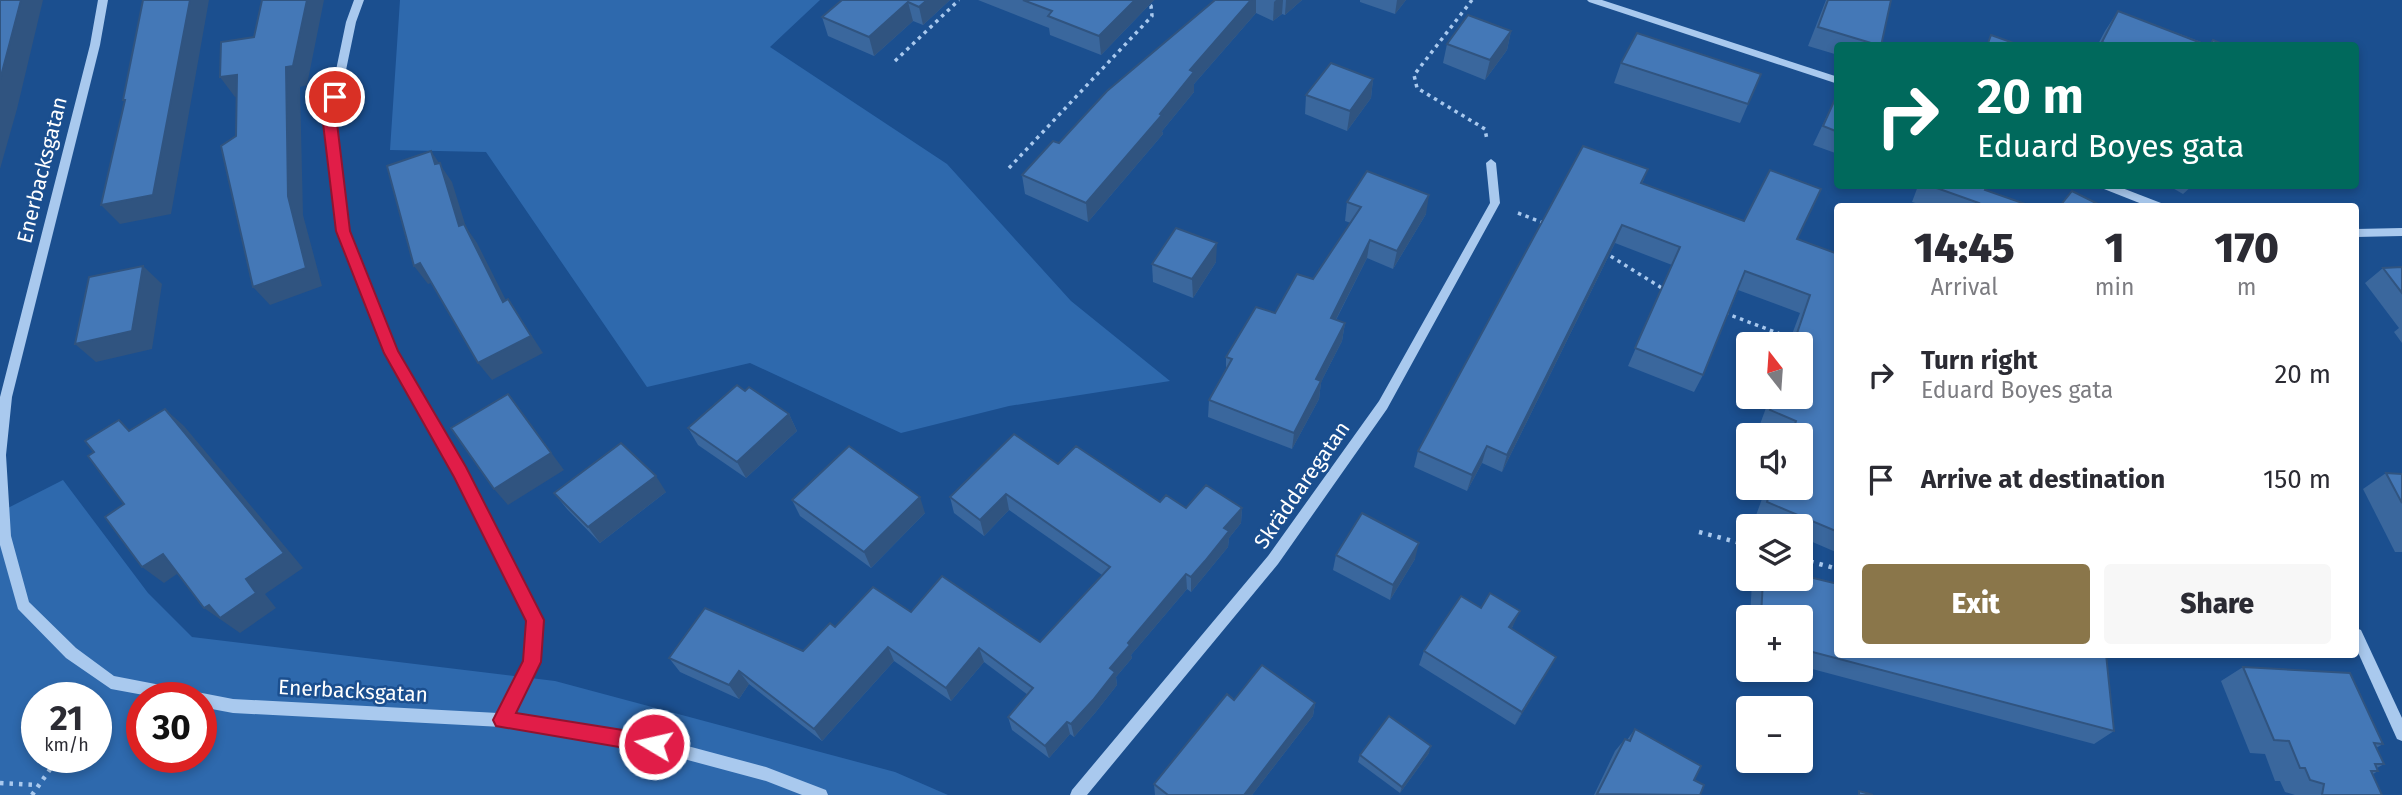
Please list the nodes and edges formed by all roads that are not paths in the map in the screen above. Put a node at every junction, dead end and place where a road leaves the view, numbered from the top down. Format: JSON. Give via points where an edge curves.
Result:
{"nodes":[{"id":1,"x":103,"y":0,"type":"edge"},
{"id":2,"x":359,"y":0,"type":"edge"},
{"id":3,"x":1592,"y":0,"type":"edge"},
{"id":4,"x":1834,"y":79,"type":"edge"},
{"id":5,"x":1490,"y":163,"type":"road end"},
{"id":6,"x":2115,"y":189,"type":"edge"},
{"id":7,"x":2150,"y":203,"type":"edge"},
{"id":8,"x":2402,"y":232,"type":"edge"},
{"id":9,"x":2359,"y":233,"type":"edge"},
{"id":10,"x":0,"y":455,"type":"edge"},
{"id":11,"x":2359,"y":641,"type":"edge"},
{"id":12,"x":126,"y":685,"type":"edge"},
{"id":13,"x":217,"y":703,"type":"edge"},
{"id":14,"x":502,"y":720,"type":"junction"},
{"id":15,"x":2402,"y":734,"type":"edge"},
{"id":16,"x":821,"y":795,"type":"edge"},
{"id":17,"x":1077,"y":795,"type":"edge"}],
"edges":[{"from":1,"to":10,"type":"street","name":"Enerbacksgatan","via":[[6,397]]},
{"from":2,"to":14,"type":"street","via":[[330,123],[343,231],[391,353],[460,472],[535,620],[532,662]]},
{"from":3,"to":4,"type":"street"},
{"from":5,"to":17,"type":"street","name":"Skräddaregatan","via":[[1495,203],[1383,405],[1273,560]]},
{"from":6,"to":7,"type":"street"},
{"from":8,"to":9,"type":"street"},
{"from":10,"to":12,"type":"street","name":"Enerbacksgatan","via":[[4,536],[23,605],[71,653],[111,682]]},
{"from":11,"to":15,"type":"street"},
{"from":13,"to":14,"type":"street","name":"Enerbacksgatan"},
{"from":14,"to":16,"type":"street","name":"Enerbacksgatan","via":[[654,744],[766,774]]}]}
